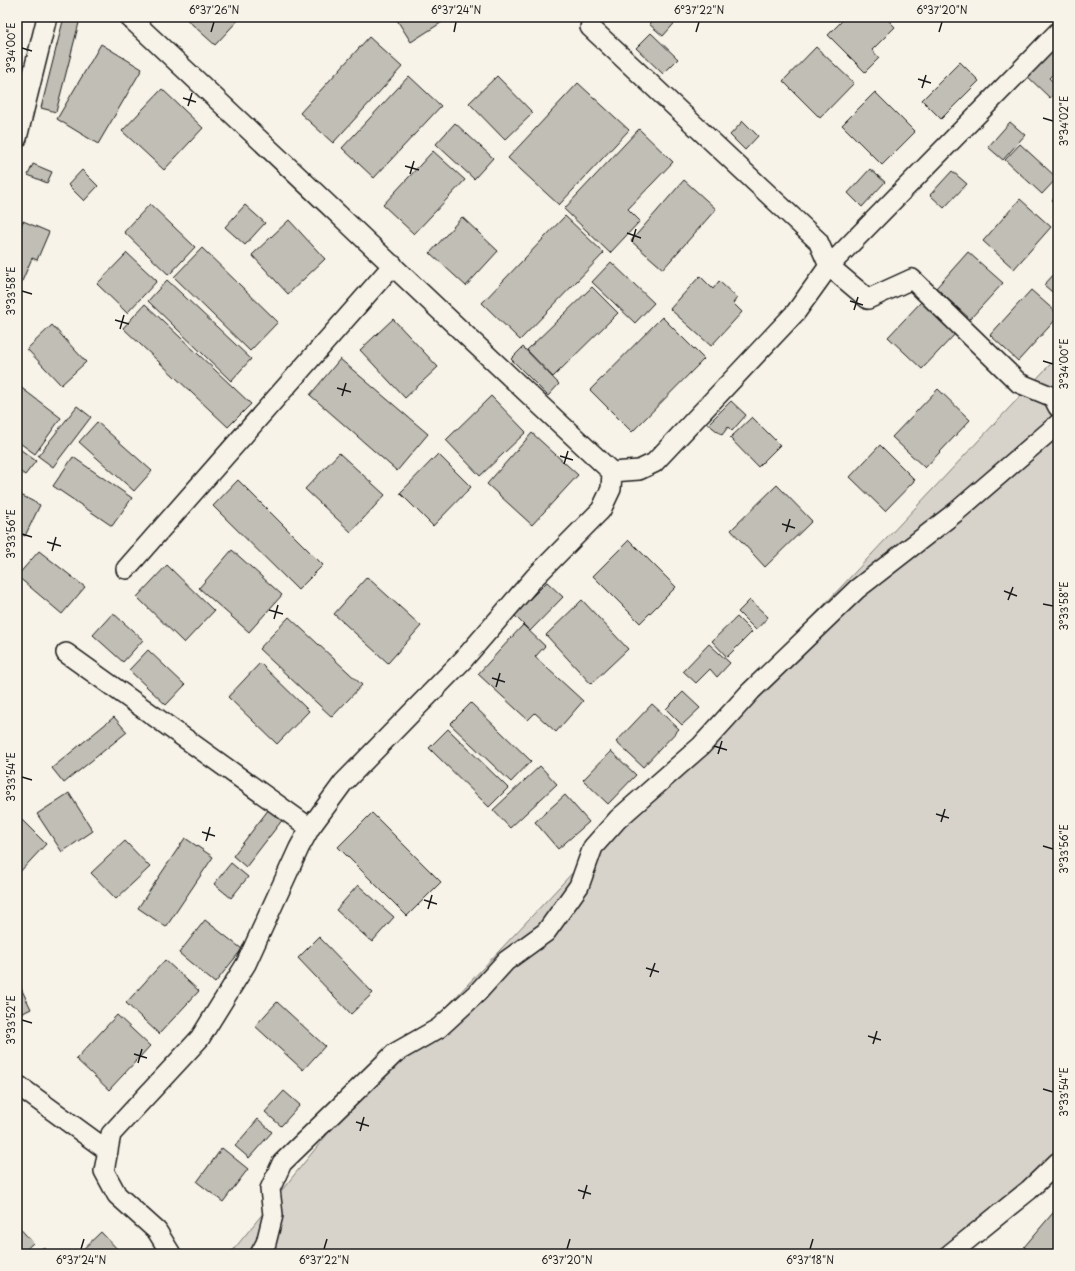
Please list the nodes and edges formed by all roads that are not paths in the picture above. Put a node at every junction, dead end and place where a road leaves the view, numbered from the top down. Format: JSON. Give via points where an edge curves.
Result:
{"nodes":[{"id":1,"x":47,"y":17,"type":"edge"},
{"id":2,"x":129,"y":17,"type":"edge"},
{"id":3,"x":590,"y":26,"type":"dead end"},
{"id":4,"x":1058,"y":32,"type":"edge"},
{"id":5,"x":17,"y":138,"type":"edge"},
{"id":6,"x":393,"y":264,"type":"junction"},
{"id":7,"x":829,"y":266,"type":"junction"},
{"id":8,"x":1058,"y":407,"type":"edge"},
{"id":9,"x":1058,"y":424,"type":"edge"},
{"id":10,"x":612,"y":472,"type":"junction"},
{"id":11,"x":126,"y":569,"type":"dead end"},
{"id":12,"x":66,"y":653,"type":"dead end"},
{"id":13,"x":310,"y":828,"type":"junction"},
{"id":14,"x":19,"y":1086,"type":"dead end"},
{"id":15,"x":108,"y":1151,"type":"junction"},
{"id":16,"x":1058,"y":1162,"type":"edge"},
{"id":17,"x":171,"y":1254,"type":"edge"},
{"id":18,"x":260,"y":1254,"type":"edge"},
{"id":19,"x":950,"y":1254,"type":"edge"}],
"edges":[{"from":1,"to":5,"type":"street"},
{"from":2,"to":6,"type":"street"},
{"from":3,"to":7,"type":"street","via":[[818,240]]},
{"from":4,"to":7,"type":"street"},
{"from":6,"to":10,"type":"street"},
{"from":6,"to":11,"type":"street"},
{"from":7,"to":8,"type":"street","via":[[868,299],[912,279],[1019,383],[1053,397]]},
{"from":7,"to":10,"type":"street","via":[[796,312],[654,463],[639,470]]},
{"from":9,"to":18,"type":"street","via":[[956,512],[857,589],[751,691],[701,746],[618,818],[592,848],[579,886],[546,932],[506,961],[478,992],[439,1028],[395,1053],[282,1163],[270,1189],[272,1215],[266,1243]]},
{"from":10,"to":13,"type":"street","via":[[611,489],[601,510],[535,577],[463,660],[343,783]]},
{"from":12,"to":13,"type":"street"},
{"from":13,"to":15,"type":"street","via":[[246,964],[225,1001],[200,1038],[111,1134]]},
{"from":14,"to":15,"type":"street"},
{"from":15,"to":17,"type":"street","via":[[104,1171],[117,1194],[157,1231]]},
{"from":16,"to":19,"type":"street","via":[[1029,1190]]}]}
